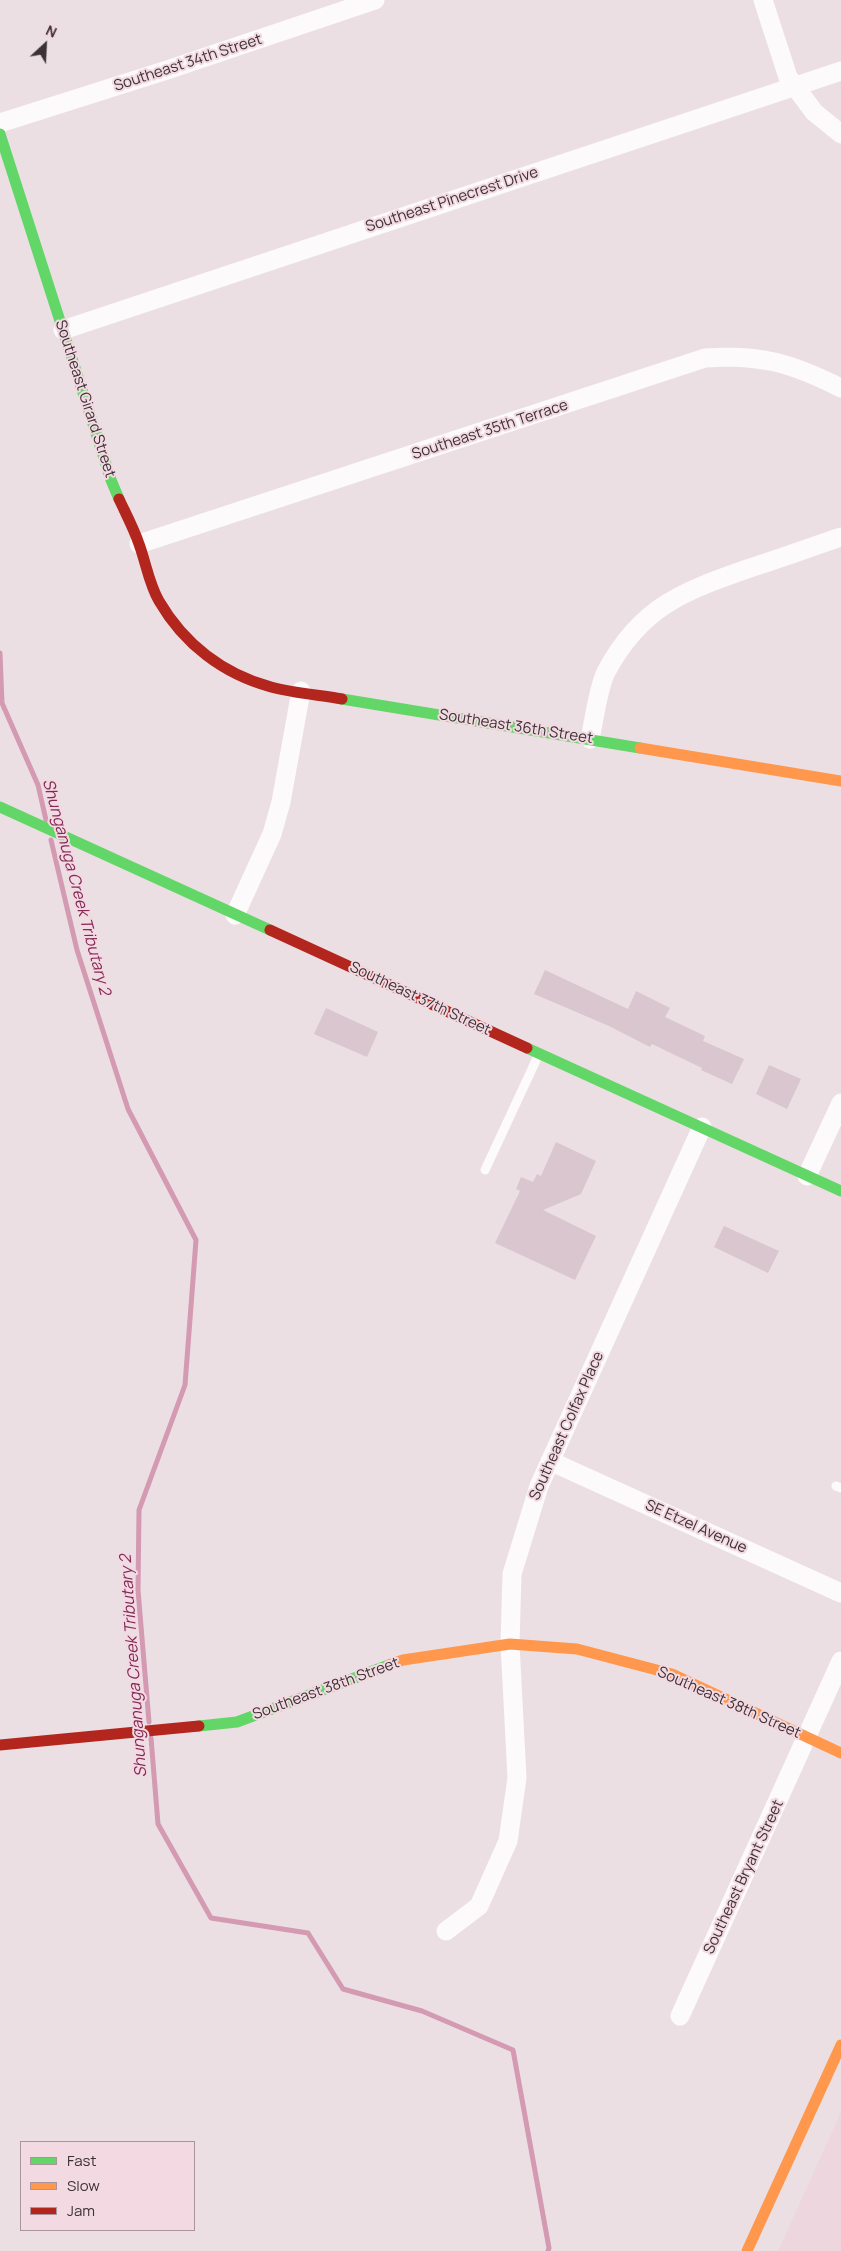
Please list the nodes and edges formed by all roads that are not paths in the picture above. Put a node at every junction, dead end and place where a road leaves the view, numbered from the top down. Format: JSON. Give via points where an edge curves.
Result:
{"nodes":[{"id":1,"x":375,"y":0,"type":"edge"},
{"id":2,"x":763,"y":0,"type":"edge"},
{"id":3,"x":841,"y":71,"type":"edge"},
{"id":4,"x":794,"y":86,"type":"junction"},
{"id":5,"x":0,"y":123,"type":"edge"},
{"id":6,"x":0,"y":134,"type":"edge"},
{"id":7,"x":841,"y":134,"type":"edge"},
{"id":8,"x":63,"y":330,"type":"junction"},
{"id":9,"x":841,"y":388,"type":"edge"},
{"id":10,"x":841,"y":537,"type":"edge"},
{"id":11,"x":139,"y":544,"type":"junction"},
{"id":12,"x":199,"y":650,"type":"joint"},
{"id":13,"x":300,"y":692,"type":"junction"},
{"id":14,"x":590,"y":739,"type":"junction"},
{"id":15,"x":841,"y":781,"type":"edge"},
{"id":16,"x":5,"y":809,"type":"edge"},
{"id":17,"x":235,"y":914,"type":"junction"},
{"id":18,"x":539,"y":1053,"type":"junction"},
{"id":19,"x":841,"y":1103,"type":"edge"},
{"id":20,"x":702,"y":1127,"type":"junction"},
{"id":21,"x":485,"y":1170,"type":"dead end"},
{"id":22,"x":807,"y":1176,"type":"junction"},
{"id":23,"x":841,"y":1191,"type":"edge"},
{"id":24,"x":550,"y":1461,"type":"junction"},
{"id":25,"x":841,"y":1593,"type":"edge"},
{"id":26,"x":510,"y":1644,"type":"junction"},
{"id":27,"x":841,"y":1661,"type":"edge"},
{"id":28,"x":808,"y":1738,"type":"junction"},
{"id":29,"x":0,"y":1744,"type":"edge"},
{"id":30,"x":841,"y":1753,"type":"edge"},
{"id":31,"x":446,"y":1931,"type":"dead end"},
{"id":32,"x":680,"y":2016,"type":"dead end"},
{"id":33,"x":841,"y":2044,"type":"edge"},
{"id":34,"x":747,"y":2251,"type":"edge"}],
"edges":[{"from":1,"to":5,"type":"street","name":"Southeast 34th Street"},
{"from":2,"to":4,"type":"street","via":[[788,77]]},
{"from":3,"to":4,"type":"street","name":"Southeast Pinecrest Drive"},
{"from":4,"to":7,"type":"street","via":[[814,112]]},
{"from":4,"to":8,"type":"street","name":"Southeast Pinecrest Drive"},
{"from":6,"to":8,"type":"street","name":"Southeast Girard Street"},
{"from":8,"to":11,"type":"street","name":"Southeast Girard Street","via":[[111,480]]},
{"from":9,"to":11,"type":"street","name":"Southeast 35th Terrace","via":[[798,367],[777,361],[734,356],[705,358]]},
{"from":10,"to":14,"type":"street","via":[[696,586],[658,609],[624,643],[605,674]]},
{"from":11,"to":12,"type":"street","name":"Southeast Girard Street","via":[[159,601],[184,636]]},
{"from":12,"to":13,"type":"street","name":"Southeast 36th Street","via":[[224,668],[257,683]]},
{"from":13,"to":14,"type":"street","name":"Southeast 36th Street"},
{"from":13,"to":17,"type":"street","via":[[281,802],[272,834]]},
{"from":14,"to":15,"type":"street","name":"Southeast 36th Street"},
{"from":16,"to":17,"type":"street","name":"Southeast 37th Street"},
{"from":17,"to":18,"type":"street","name":"Southeast 37th Street"},
{"from":18,"to":20,"type":"street","name":"Southeast 37th Street"},
{"from":18,"to":21,"type":"lane"},
{"from":19,"to":22,"type":"street"},
{"from":20,"to":22,"type":"street","name":"Southeast 37th Street"},
{"from":20,"to":24,"type":"street","name":"Southeast Colfax Place"},
{"from":22,"to":23,"type":"street","name":"Southeast 37th Street"},
{"from":24,"to":25,"type":"street","name":"SE Etzel Avenue"},
{"from":24,"to":26,"type":"street","name":"Southeast Colfax Place","via":[[512,1574]]},
{"from":26,"to":28,"type":"street","name":"Southeast 38th Street","via":[[577,1649],[672,1674]]},
{"from":26,"to":29,"type":"street","name":"Southeast 38th Street","via":[[402,1660],[237,1722]]},
{"from":26,"to":31,"type":"street","name":"Southeast Colfax Place","via":[[517,1778],[508,1841],[479,1906]]},
{"from":27,"to":28,"type":"street","name":"Southeast Bryant Street"},
{"from":28,"to":30,"type":"street","name":"Southeast 38th Street"},
{"from":28,"to":32,"type":"street","name":"Southeast Bryant Street"},
{"from":33,"to":34,"type":"street"}]}
